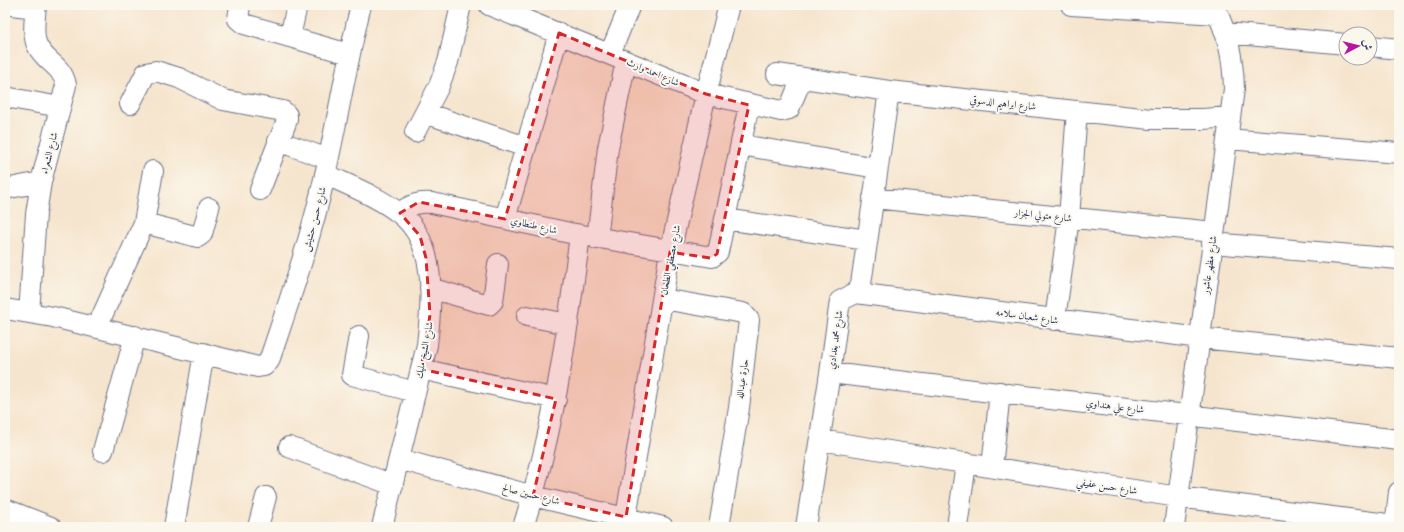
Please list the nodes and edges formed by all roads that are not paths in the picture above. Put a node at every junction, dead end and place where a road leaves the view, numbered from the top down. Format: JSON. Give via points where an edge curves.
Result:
{"nodes":[{"id":1,"x":12,"y":5,"type":"edge"},
{"id":2,"x":240,"y":5,"type":"edge"},
{"id":3,"x":297,"y":5,"type":"edge"},
{"id":4,"x":361,"y":5,"type":"edge"},
{"id":5,"x":461,"y":5,"type":"edge"},
{"id":6,"x":489,"y":5,"type":"edge"},
{"id":7,"x":630,"y":5,"type":"edge"},
{"id":8,"x":729,"y":5,"type":"edge"},
{"id":9,"x":1071,"y":5,"type":"edge"},
{"id":10,"x":36,"y":7,"type":"edge"},
{"id":11,"x":1216,"y":9,"type":"edge"},
{"id":12,"x":559,"y":33,"type":"junction"},
{"id":13,"x":1226,"y":33,"type":"junction"},
{"id":14,"x":290,"y":37,"type":"junction"},
{"id":15,"x":1338,"y":43,"type":"edge"},
{"id":16,"x":1378,"y":47,"type":"edge"},
{"id":17,"x":1399,"y":49,"type":"edge"},
{"id":18,"x":349,"y":54,"type":"junction"},
{"id":19,"x":618,"y":58,"type":"junction"},
{"id":20,"x":778,"y":74,"type":"dead end"},
{"id":21,"x":802,"y":78,"type":"junction"},
{"id":22,"x":888,"y":91,"type":"junction"},
{"id":23,"x":706,"y":94,"type":"junction"},
{"id":24,"x":5,"y":97,"type":"edge"},
{"id":25,"x":130,"y":104,"type":"dead end"},
{"id":26,"x":749,"y":104,"type":"junction"},
{"id":27,"x":60,"y":107,"type":"junction"},
{"id":28,"x":1078,"y":111,"type":"junction"},
{"id":29,"x":425,"y":113,"type":"junction"},
{"id":30,"x":1230,"y":117,"type":"junction"},
{"id":31,"x":415,"y":132,"type":"dead end"},
{"id":32,"x":1227,"y":139,"type":"junction"},
{"id":33,"x":278,"y":140,"type":"junction"},
{"id":34,"x":741,"y":145,"type":"junction"},
{"id":35,"x":526,"y":147,"type":"junction"},
{"id":36,"x":1399,"y":154,"type":"edge"},
{"id":37,"x":327,"y":167,"type":"junction"},
{"id":38,"x":878,"y":168,"type":"junction"},
{"id":39,"x":154,"y":171,"type":"dead end"},
{"id":40,"x":41,"y":182,"type":"junction"},
{"id":41,"x":5,"y":189,"type":"edge"},
{"id":42,"x":260,"y":190,"type":"dead end"},
{"id":43,"x":872,"y":198,"type":"junction"},
{"id":44,"x":209,"y":208,"type":"dead end"},
{"id":45,"x":400,"y":213,"type":"junction"},
{"id":46,"x":1069,"y":218,"type":"junction"},
{"id":47,"x":505,"y":219,"type":"junction"},
{"id":48,"x":726,"y":219,"type":"junction"},
{"id":49,"x":144,"y":223,"type":"junction"},
{"id":50,"x":588,"y":237,"type":"junction"},
{"id":51,"x":1213,"y":238,"type":"junction"},
{"id":52,"x":867,"y":240,"type":"junction"},
{"id":53,"x":670,"y":252,"type":"junction"},
{"id":54,"x":1399,"y":258,"type":"edge"},
{"id":55,"x":498,"y":264,"type":"dead end"},
{"id":56,"x":430,"y":288,"type":"junction"},
{"id":57,"x":856,"y":293,"type":"junction"},
{"id":58,"x":663,"y":299,"type":"junction"},
{"id":59,"x":5,"y":309,"type":"edge"},
{"id":60,"x":29,"y":313,"type":"junction"},
{"id":61,"x":527,"y":316,"type":"dead end"},
{"id":62,"x":1055,"y":320,"type":"junction"},
{"id":63,"x":568,"y":324,"type":"junction"},
{"id":64,"x":97,"y":327,"type":"junction"},
{"id":65,"x":135,"y":336,"type":"junction"},
{"id":66,"x":359,"y":336,"type":"dead end"},
{"id":67,"x":1200,"y":338,"type":"junction"},
{"id":68,"x":204,"y":353,"type":"junction"},
{"id":69,"x":1399,"y":358,"type":"edge"},
{"id":70,"x":421,"y":370,"type":"junction"},
{"id":71,"x":830,"y":373,"type":"junction"},
{"id":72,"x":415,"y":392,"type":"junction"},
{"id":73,"x":1000,"y":392,"type":"junction"},
{"id":74,"x":556,"y":400,"type":"junction"},
{"id":75,"x":1190,"y":415,"type":"junction"},
{"id":76,"x":820,"y":440,"type":"junction"},
{"id":77,"x":1399,"y":440,"type":"edge"},
{"id":78,"x":289,"y":447,"type":"dead end"},
{"id":79,"x":103,"y":451,"type":"dead end"},
{"id":80,"x":399,"y":459,"type":"junction"},
{"id":81,"x":966,"y":464,"type":"junction"},
{"id":82,"x":992,"y":468,"type":"junction"},
{"id":83,"x":393,"y":485,"type":"junction"},
{"id":84,"x":1399,"y":492,"type":"edge"},
{"id":85,"x":533,"y":496,"type":"junction"},
{"id":86,"x":266,"y":497,"type":"dead end"},
{"id":87,"x":1178,"y":497,"type":"junction"},
{"id":88,"x":5,"y":509,"type":"edge"},
{"id":89,"x":626,"y":517,"type":"junction"},
{"id":90,"x":1395,"y":526,"type":"edge"},
{"id":91,"x":51,"y":527,"type":"edge"},
{"id":92,"x":174,"y":527,"type":"edge"},
{"id":93,"x":258,"y":527,"type":"edge"},
{"id":94,"x":382,"y":527,"type":"edge"},
{"id":95,"x":523,"y":527,"type":"edge"},
{"id":96,"x":663,"y":527,"type":"edge"},
{"id":97,"x":719,"y":527,"type":"edge"},
{"id":98,"x":806,"y":527,"type":"edge"},
{"id":99,"x":957,"y":527,"type":"edge"},
{"id":100,"x":1174,"y":527,"type":"edge"}],
"edges":[{"from":1,"to":10,"type":"street"},
{"from":2,"to":14,"type":"street","via":[[240,22]]},
{"from":3,"to":14,"type":"street"},
{"from":4,"to":18,"type":"street","name":"شارع حسن حشيش"},
{"from":5,"to":29,"type":"street","via":[[448,62]]},
{"from":6,"to":12,"type":"street","name":"شارع احمد وارث"},
{"from":7,"to":19,"type":"street"},
{"from":8,"to":23,"type":"street","name":"شارع مصطفي الطحان"},
{"from":9,"to":11,"type":"street"},
{"from":10,"to":27,"type":"street","name":"شارع الشعراء","via":[[34,33],[37,46],[64,76],[66,85]]},
{"from":11,"to":13,"type":"street","name":"شارع مظهر عاشور"},
{"from":12,"to":19,"type":"street","name":"شارع احمد وارث"},
{"from":12,"to":35,"type":"street"},
{"from":13,"to":15,"type":"street"},
{"from":13,"to":30,"type":"street","name":"شارع مظهر عاشور","via":[[1233,60],[1234,89]]},
{"from":14,"to":18,"type":"street"},
{"from":16,"to":17,"type":"street"},
{"from":18,"to":37,"type":"street","name":"شارع حسن حشيش"},
{"from":19,"to":23,"type":"street","name":"شارع احمد وارث"},
{"from":19,"to":50,"type":"street","via":[[608,148]]},
{"from":20,"to":21,"type":"street","name":"شارع ابراهيم الدسوقي"},
{"from":21,"to":22,"type":"street","name":"شارع ابراهيم الدسوقي"},
{"from":21,"to":26,"type":"street","name":"شارع احمد وارث","via":[[789,109],[781,111]]},
{"from":22,"to":28,"type":"street","name":"شارع ابراهيم الدسوقي"},
{"from":22,"to":38,"type":"street"},
{"from":23,"to":26,"type":"street","name":"شارع احمد وارث"},
{"from":23,"to":53,"type":"street","name":"شارع مصطفي الطحان"},
{"from":24,"to":27,"type":"street"},
{"from":25,"to":33,"type":"street","via":[[146,73],[156,72],[188,82],[216,97],[284,111],[287,120]]},
{"from":26,"to":34,"type":"street"},
{"from":27,"to":40,"type":"street","name":"شارع الشعراء"},
{"from":28,"to":30,"type":"street","name":"شارع ابراهيم الدسوقي","via":[[1151,119]]},
{"from":28,"to":46,"type":"street"},
{"from":29,"to":31,"type":"street"},
{"from":29,"to":35,"type":"street"},
{"from":30,"to":32,"type":"street","name":"شارع مظهر عاشور"},
{"from":32,"to":36,"type":"street"},
{"from":32,"to":51,"type":"street","name":"شارع مظهر عاشور"},
{"from":33,"to":37,"type":"street","name":"شارع الشيخ مليك"},
{"from":33,"to":42,"type":"street"},
{"from":34,"to":38,"type":"street"},
{"from":34,"to":48,"type":"street"},
{"from":35,"to":47,"type":"street"},
{"from":37,"to":45,"type":"street","name":"شارع الشيخ مليك"},
{"from":37,"to":68,"type":"street","name":"شارع حسن حشيش","via":[[304,255],[269,361],[258,367]]},
{"from":38,"to":43,"type":"street"},
{"from":39,"to":49,"type":"street"},
{"from":40,"to":41,"type":"street"},
{"from":40,"to":60,"type":"street","name":"شارع الشعراء","via":[[36,214]]},
{"from":43,"to":46,"type":"street","name":"شارع متولي الجزار"},
{"from":43,"to":52,"type":"street"},
{"from":44,"to":49,"type":"street","via":[[202,234],[198,237]]},
{"from":45,"to":47,"type":"street","name":"شارع طنطاوي","via":[[419,202]]},
{"from":45,"to":56,"type":"street","name":"شارع الشيخ مليك","via":[[420,236]]},
{"from":46,"to":51,"type":"street","name":"شارع متولي الجزار"},
{"from":46,"to":62,"type":"street"},
{"from":47,"to":50,"type":"street","name":"شارع طنطاوي"},
{"from":48,"to":52,"type":"street"},
{"from":48,"to":53,"type":"street","via":[[715,256],[710,258]]},
{"from":49,"to":64,"type":"street"},
{"from":50,"to":53,"type":"street","name":"شارع طنطاوي"},
{"from":50,"to":63,"type":"street"},
{"from":51,"to":54,"type":"street","name":"شارع متولي الجزار"},
{"from":51,"to":67,"type":"street","name":"شارع مظهر عاشور"},
{"from":52,"to":57,"type":"street","via":[[861,284]]},
{"from":53,"to":58,"type":"street","name":"شارع مصطفي الطحان"},
{"from":55,"to":56,"type":"street","via":[[493,301],[490,305]]},
{"from":56,"to":70,"type":"street","name":"شارع الشيخ مليك","via":[[427,345]]},
{"from":57,"to":62,"type":"street","name":"شارع شعبان سلامه"},
{"from":57,"to":71,"type":"street","name":"شارع محمد بغدادي","via":[[840,301]]},
{"from":58,"to":89,"type":"street","name":"شارع مصطفي الطحان"},
{"from":58,"to":97,"type":"street","name":"حارة عبدالله","via":[[741,313],[749,320],[739,408]]},
{"from":59,"to":60,"type":"street","name":"شارع حسن حشيش"},
{"from":60,"to":64,"type":"street","name":"شارع حسن حشيش"},
{"from":61,"to":63,"type":"street"},
{"from":62,"to":67,"type":"street","name":"شارع شعبان سلامه"},
{"from":63,"to":74,"type":"street"},
{"from":64,"to":65,"type":"street","name":"شارع حسن حشيش"},
{"from":65,"to":68,"type":"street","name":"شارع حسن حشيش"},
{"from":65,"to":79,"type":"street"},
{"from":66,"to":72,"type":"street","via":[[352,375]]},
{"from":67,"to":69,"type":"street","name":"شارع شعبان سلامه"},
{"from":67,"to":75,"type":"street","name":"شارع مظهر عاشور"},
{"from":68,"to":92,"type":"street"},
{"from":70,"to":72,"type":"street","name":"شارع الشيخ مليك"},
{"from":70,"to":74,"type":"street"},
{"from":71,"to":73,"type":"street","name":"شارع علي هنداوي"},
{"from":71,"to":76,"type":"street","name":"شارع محمد بغدادي"},
{"from":72,"to":80,"type":"street","name":"شارع الشيخ مليك"},
{"from":73,"to":75,"type":"street","name":"شارع علي هنداوي"},
{"from":73,"to":82,"type":"street"},
{"from":74,"to":85,"type":"street"},
{"from":75,"to":77,"type":"street","name":"شارع علي هنداوي"},
{"from":75,"to":87,"type":"street","name":"شارع مظهر عاشور"},
{"from":76,"to":81,"type":"street","name":"شارع حسن عفيفي"},
{"from":76,"to":98,"type":"street","name":"شارع محمد بغدادي"},
{"from":78,"to":83,"type":"street"},
{"from":80,"to":83,"type":"street","name":"شارع الشيخ مليك"},
{"from":80,"to":85,"type":"street","name":"شارع حسين صالح"},
{"from":81,"to":82,"type":"street","name":"شارع حسن عفيفي"},
{"from":81,"to":99,"type":"street"},
{"from":82,"to":87,"type":"street","name":"شارع حسن عفيفي"},
{"from":83,"to":94,"type":"street","name":"شارع الشيخ مليك"},
{"from":84,"to":90,"type":"street"},
{"from":85,"to":89,"type":"street","name":"شارع حسين صالح"},
{"from":85,"to":95,"type":"street"},
{"from":86,"to":93,"type":"street"},
{"from":87,"to":90,"type":"street","name":"شارع حسن عفيفي"},
{"from":87,"to":100,"type":"street","name":"شارع مظهر عاشور"},
{"from":88,"to":91,"type":"street"},
{"from":89,"to":96,"type":"street","name":"شارع حسين صالح"}]}
